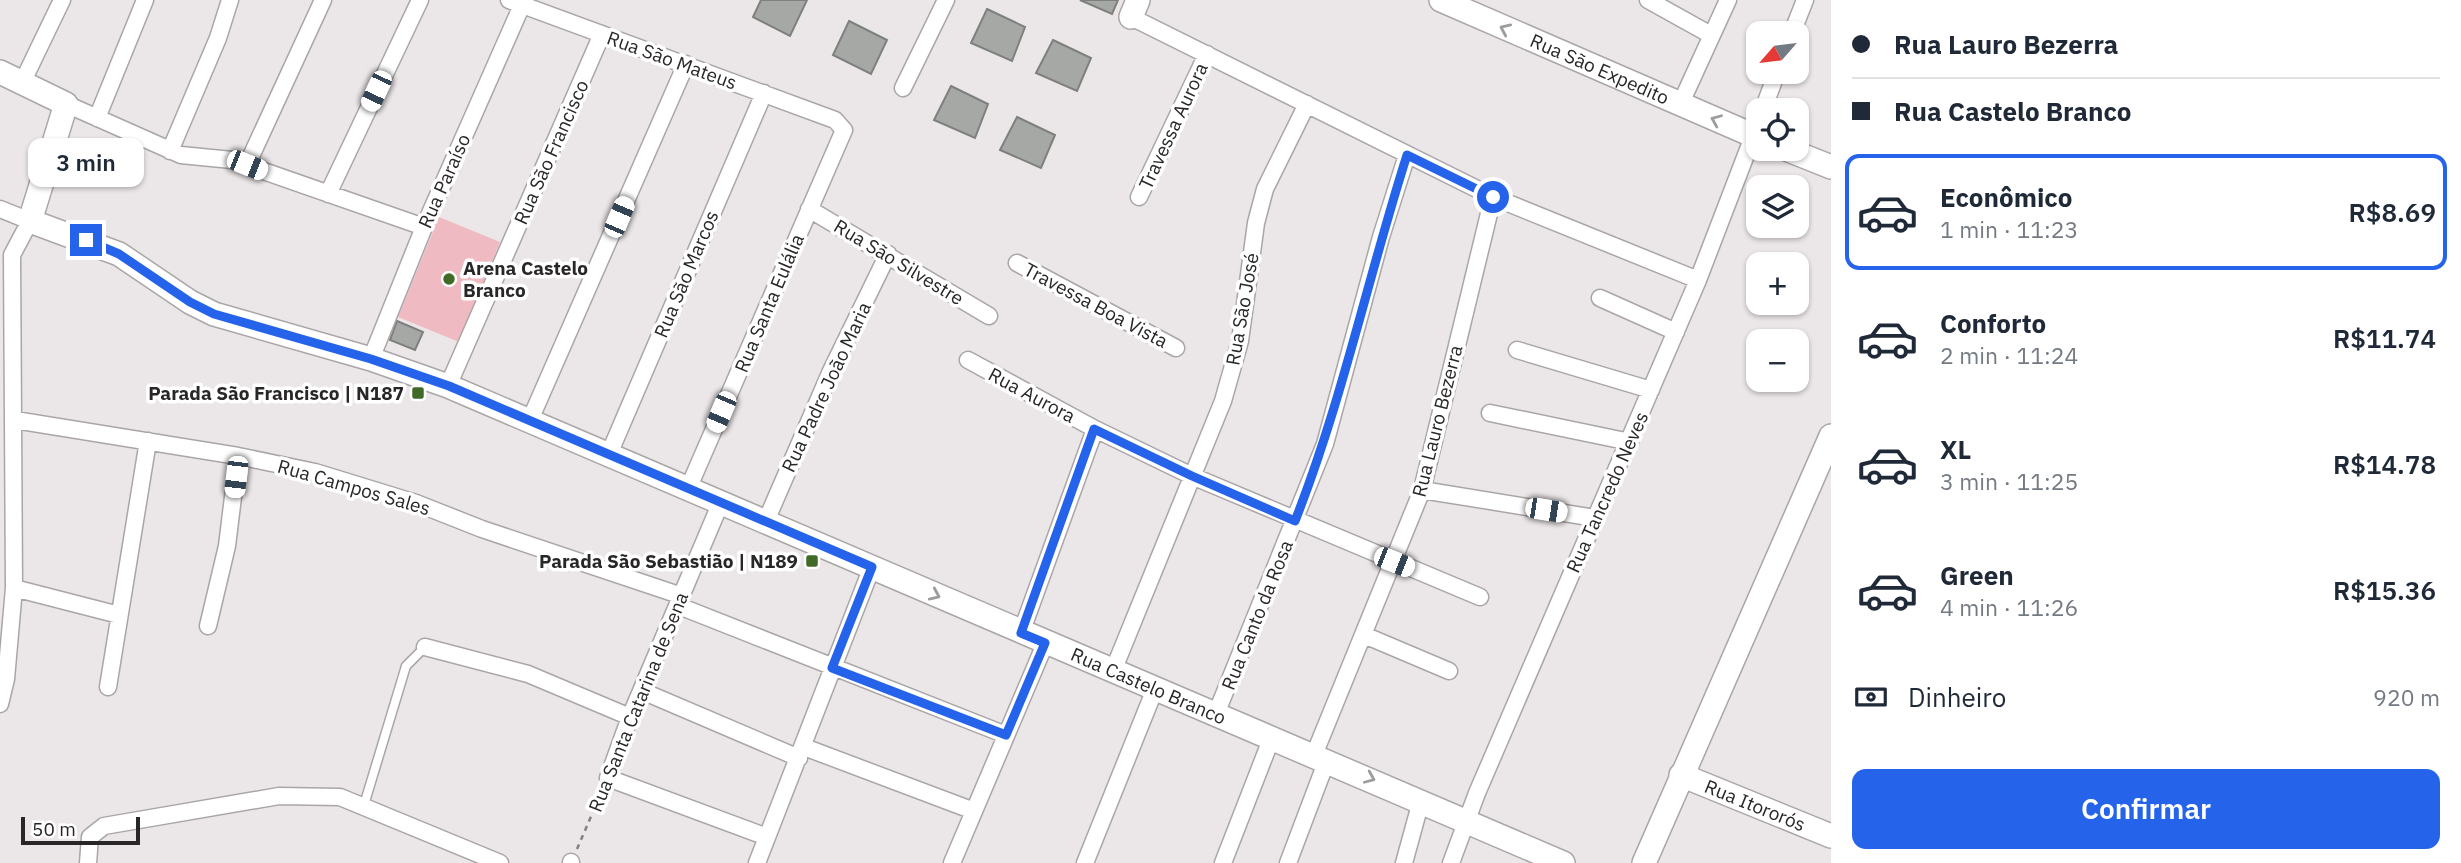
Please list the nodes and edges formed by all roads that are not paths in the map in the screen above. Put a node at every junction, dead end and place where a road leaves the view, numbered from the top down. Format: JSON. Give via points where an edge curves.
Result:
{"nodes":[{"id":1,"x":62,"y":0,"type":"edge"},
{"id":2,"x":145,"y":0,"type":"edge"},
{"id":3,"x":230,"y":0,"type":"edge"},
{"id":4,"x":323,"y":0,"type":"edge"},
{"id":5,"x":946,"y":0,"type":"edge"},
{"id":6,"x":1441,"y":0,"type":"edge"},
{"id":7,"x":1648,"y":0,"type":"edge"},
{"id":8,"x":1728,"y":0,"type":"edge"},
{"id":9,"x":1805,"y":0,"type":"edge"},
{"id":10,"x":416,"y":1,"type":"edge"},
{"id":11,"x":515,"y":2,"type":"edge"},
{"id":12,"x":1134,"y":8,"type":"edge"},
{"id":13,"x":1797,"y":21,"type":"edge"},
{"id":14,"x":602,"y":34,"type":"junction"},
{"id":15,"x":1711,"y":35,"type":"junction"},
{"id":16,"x":1207,"y":54,"type":"junction"},
{"id":17,"x":686,"y":64,"type":"junction"},
{"id":18,"x":0,"y":72,"type":"edge"},
{"id":19,"x":22,"y":83,"type":"junction"},
{"id":20,"x":903,"y":88,"type":"dead end"},
{"id":21,"x":764,"y":93,"type":"junction"},
{"id":22,"x":66,"y":104,"type":"junction"},
{"id":23,"x":1307,"y":104,"type":"junction"},
{"id":24,"x":1679,"y":105,"type":"junction"},
{"id":25,"x":97,"y":117,"type":"junction"},
{"id":26,"x":835,"y":120,"type":"joint"},
{"id":27,"x":1746,"y":127,"type":"edge"},
{"id":28,"x":170,"y":151,"type":"junction"},
{"id":29,"x":1407,"y":155,"type":"junction"},
{"id":30,"x":1809,"y":158,"type":"edge"},
{"id":31,"x":1746,"y":159,"type":"edge"},
{"id":32,"x":247,"y":165,"type":"junction"},
{"id":33,"x":1831,"y":167,"type":"edge"},
{"id":34,"x":327,"y":194,"type":"junction"},
{"id":35,"x":1139,"y":197,"type":"dead end"},
{"id":36,"x":1493,"y":197,"type":"junction"},
{"id":37,"x":0,"y":209,"type":"edge"},
{"id":38,"x":809,"y":209,"type":"junction"},
{"id":39,"x":30,"y":221,"type":"junction"},
{"id":40,"x":424,"y":227,"type":"junction"},
{"id":41,"x":888,"y":254,"type":"junction"},
{"id":42,"x":6,"y":259,"type":"edge"},
{"id":43,"x":1017,"y":263,"type":"dead end"},
{"id":44,"x":1698,"y":280,"type":"junction"},
{"id":45,"x":1601,"y":298,"type":"dead end"},
{"id":46,"x":989,"y":316,"type":"dead end"},
{"id":47,"x":1676,"y":332,"type":"junction"},
{"id":48,"x":1176,"y":348,"type":"dead end"},
{"id":49,"x":1517,"y":350,"type":"dead end"},
{"id":50,"x":371,"y":359,"type":"junction"},
{"id":51,"x":968,"y":360,"type":"dead end"},
{"id":52,"x":449,"y":386,"type":"junction"},
{"id":53,"x":1651,"y":390,"type":"junction"},
{"id":54,"x":1489,"y":413,"type":"dead end"},
{"id":55,"x":15,"y":420,"type":"junction"},
{"id":56,"x":530,"y":420,"type":"junction"},
{"id":57,"x":1094,"y":429,"type":"junction"},
{"id":58,"x":1831,"y":436,"type":"edge"},
{"id":59,"x":148,"y":441,"type":"junction"},
{"id":60,"x":1630,"y":442,"type":"junction"},
{"id":61,"x":609,"y":454,"type":"junction"},
{"id":62,"x":238,"y":456,"type":"junction"},
{"id":63,"x":1192,"y":476,"type":"junction"},
{"id":64,"x":688,"y":489,"type":"junction"},
{"id":65,"x":1422,"y":490,"type":"junction"},
{"id":66,"x":721,"y":502,"type":"junction"},
{"id":67,"x":1595,"y":518,"type":"junction"},
{"id":68,"x":766,"y":521,"type":"junction"},
{"id":69,"x":1295,"y":521,"type":"junction"},
{"id":70,"x":1394,"y":562,"type":"junction"},
{"id":71,"x":872,"y":567,"type":"junction"},
{"id":72,"x":14,"y":589,"type":"junction"},
{"id":73,"x":1480,"y":597,"type":"dead end"},
{"id":74,"x":680,"y":601,"type":"junction"},
{"id":75,"x":120,"y":615,"type":"junction"},
{"id":76,"x":208,"y":626,"type":"dead end"},
{"id":77,"x":1021,"y":633,"type":"junction"},
{"id":78,"x":1364,"y":635,"type":"junction"},
{"id":79,"x":1045,"y":643,"type":"junction"},
{"id":80,"x":425,"y":647,"type":"joint"},
{"id":81,"x":832,"y":668,"type":"junction"},
{"id":82,"x":1113,"y":671,"type":"junction"},
{"id":83,"x":1449,"y":671,"type":"dead end"},
{"id":84,"x":108,"y":687,"type":"dead end"},
{"id":85,"x":1155,"y":689,"type":"junction"},
{"id":86,"x":642,"y":691,"type":"junction"},
{"id":87,"x":0,"y":704,"type":"edge"},
{"id":88,"x":1216,"y":714,"type":"junction"},
{"id":89,"x":630,"y":717,"type":"junction"},
{"id":90,"x":1006,"y":735,"type":"junction"},
{"id":91,"x":1272,"y":737,"type":"junction"},
{"id":92,"x":802,"y":752,"type":"junction"},
{"id":93,"x":1320,"y":757,"type":"junction"},
{"id":94,"x":1681,"y":775,"type":"junction"},
{"id":95,"x":1421,"y":801,"type":"junction"},
{"id":96,"x":364,"y":805,"type":"junction"},
{"id":97,"x":974,"y":810,"type":"junction"},
{"id":98,"x":1467,"y":820,"type":"junction"},
{"id":99,"x":1831,"y":836,"type":"edge"},
{"id":100,"x":767,"y":837,"type":"junction"},
{"id":101,"x":88,"y":863,"type":"edge"},
{"id":102,"x":500,"y":863,"type":"edge"},
{"id":103,"x":757,"y":863,"type":"edge"},
{"id":104,"x":952,"y":863,"type":"edge"},
{"id":105,"x":1085,"y":863,"type":"edge"},
{"id":106,"x":1223,"y":863,"type":"edge"},
{"id":107,"x":1288,"y":863,"type":"edge"},
{"id":108,"x":1405,"y":863,"type":"edge"},
{"id":109,"x":1451,"y":863,"type":"edge"},
{"id":110,"x":1563,"y":863,"type":"edge"},
{"id":111,"x":1644,"y":863,"type":"edge"}],
"edges":[{"from":1,"to":19,"type":"street"},
{"from":2,"to":25,"type":"street"},
{"from":3,"to":28,"type":"street"},
{"from":4,"to":32,"type":"street"},
{"from":5,"to":20,"type":"street"},
{"from":24,"to":6,"type":"street","name":"Rua São Expedito","one_way":true},
{"from":7,"to":15,"type":"street"},
{"from":8,"to":15,"type":"street"},
{"from":9,"to":13,"type":"street"},
{"from":10,"to":34,"type":"street"},
{"from":11,"to":14,"type":"street","name":"Rua São Mateus"},
{"from":11,"to":40,"type":"street","name":"Rua Paraíso"},
{"from":12,"to":16,"type":"street"},
{"from":14,"to":17,"type":"street","name":"Rua São Mateus"},
{"from":14,"to":52,"type":"street","name":"Rua São Francisco"},
{"from":15,"to":24,"type":"street"},
{"from":16,"to":23,"type":"street"},
{"from":16,"to":35,"type":"street","name":"Travessa Aurora"},
{"from":17,"to":21,"type":"street","name":"Rua São Mateus"},
{"from":17,"to":56,"type":"street"},
{"from":18,"to":19,"type":"street"},
{"from":19,"to":22,"type":"street"},
{"from":21,"to":26,"type":"street","name":"Rua São Mateus"},
{"from":21,"to":61,"type":"street","name":"Rua São Marcos"},
{"from":22,"to":25,"type":"street"},
{"from":22,"to":39,"type":"street"},
{"from":23,"to":29,"type":"street"},
{"from":23,"to":63,"type":"street","name":"Rua São José","via":[[1265,189],[1240,341],[1223,401]]},
{"from":27,"to":24,"type":"street","name":"Rua São Expedito","one_way":true},
{"from":25,"to":28,"type":"street"},
{"from":26,"to":38,"type":"street","name":"Rua Santa Eulália","via":[[841,123],[843,137]]},
{"from":28,"to":32,"type":"street"},
{"from":29,"to":36,"type":"street"},
{"from":29,"to":69,"type":"street","name":"Rua Canto da Rosa","via":[[1325,444]]},
{"from":30,"to":33,"type":"street"},
{"from":31,"to":44,"type":"street","name":"Rua Tancredo Neves"},
{"from":32,"to":34,"type":"street"},
{"from":34,"to":40,"type":"street"},
{"from":36,"to":44,"type":"street"},
{"from":36,"to":65,"type":"street","name":"Rua Lauro Bezerra"},
{"from":37,"to":39,"type":"street","name":"Rua Castelo Branco"},
{"from":38,"to":41,"type":"street","name":"Rua São Silvestre"},
{"from":38,"to":64,"type":"street","name":"Rua Santa Eulália"},
{"from":39,"to":42,"type":"street"},
{"from":39,"to":50,"type":"street","name":"Rua Castelo Branco","via":[[119,254],[214,314]]},
{"from":40,"to":50,"type":"street","name":"Rua Paraíso"},
{"from":41,"to":46,"type":"street","name":"Rua São Silvestre"},
{"from":41,"to":68,"type":"street","name":"Rua Padre João Maria","via":[[831,370]]},
{"from":42,"to":55,"type":"street"},
{"from":43,"to":48,"type":"street","name":"Travessa Boa Vista"},
{"from":44,"to":47,"type":"street","name":"Rua Tancredo Neves"},
{"from":45,"to":47,"type":"street"},
{"from":47,"to":53,"type":"street","name":"Rua Tancredo Neves"},
{"from":49,"to":53,"type":"street"},
{"from":50,"to":52,"type":"street","name":"Rua Castelo Branco"},
{"from":51,"to":57,"type":"street","name":"Rua Aurora"},
{"from":52,"to":56,"type":"street","name":"Rua Castelo Branco"},
{"from":53,"to":60,"type":"street","name":"Rua Tancredo Neves"},
{"from":54,"to":60,"type":"street"},
{"from":55,"to":59,"type":"street","name":"Rua Campos Sales"},
{"from":55,"to":72,"type":"street"},
{"from":56,"to":61,"type":"street","name":"Rua Castelo Branco"},
{"from":57,"to":63,"type":"street","name":"Rua Aurora"},
{"from":57,"to":77,"type":"street"},
{"from":58,"to":94,"type":"street"},
{"from":59,"to":62,"type":"street","name":"Rua Campos Sales"},
{"from":59,"to":75,"type":"street"},
{"from":60,"to":67,"type":"street","name":"Rua Tancredo Neves"},
{"from":61,"to":64,"type":"street","name":"Rua Castelo Branco"},
{"from":62,"to":74,"type":"street","name":"Rua Campos Sales","via":[[315,472],[416,503]]},
{"from":62,"to":76,"type":"street","via":[[227,546]]},
{"from":63,"to":69,"type":"street","name":"Rua Aurora"},
{"from":63,"to":82,"type":"street","name":"Rua São José"},
{"from":64,"to":66,"type":"street","name":"Rua Castelo Branco"},
{"from":65,"to":67,"type":"street"},
{"from":65,"to":70,"type":"street","name":"Rua Lauro Bezerra"},
{"from":66,"to":68,"type":"street","name":"Rua Castelo Branco"},
{"from":66,"to":74,"type":"street","name":"Rua Santa Catarina de Sena"},
{"from":67,"to":98,"type":"street","name":"Rua Tancredo Neves"},
{"from":68,"to":71,"type":"street","name":"Rua Castelo Branco"},
{"from":69,"to":70,"type":"street","name":"Rua Aurora"},
{"from":69,"to":88,"type":"street","name":"Rua Canto da Rosa"},
{"from":70,"to":73,"type":"street","name":"Rua Aurora"},
{"from":70,"to":78,"type":"street","name":"Rua Lauro Bezerra"},
{"from":71,"to":77,"type":"street","name":"Rua Castelo Branco","one_way":true},
{"from":71,"to":81,"type":"street"},
{"from":72,"to":75,"type":"street"},
{"from":72,"to":87,"type":"street"},
{"from":74,"to":81,"type":"street","name":"Rua Campos Sales"},
{"from":74,"to":86,"type":"street","name":"Rua Santa Catarina de Sena"},
{"from":75,"to":84,"type":"street"},
{"from":77,"to":79,"type":"street","name":"Rua Castelo Branco"},
{"from":78,"to":83,"type":"street"},
{"from":78,"to":93,"type":"street","name":"Rua Lauro Bezerra"},
{"from":79,"to":82,"type":"street","name":"Rua Castelo Branco"},
{"from":79,"to":90,"type":"street"},
{"from":80,"to":89,"type":"street","via":[[528,674]]},
{"from":80,"to":96,"type":"lane","via":[[406,666]]},
{"from":81,"to":90,"type":"street","name":"Rua Campos Sales"},
{"from":81,"to":92,"type":"street"},
{"from":82,"to":85,"type":"street","name":"Rua Castelo Branco"},
{"from":85,"to":88,"type":"street","name":"Rua Castelo Branco"},
{"from":85,"to":105,"type":"street"},
{"from":86,"to":89,"type":"street","name":"Rua Santa Catarina de Sena"},
{"from":86,"to":92,"type":"street"},
{"from":88,"to":91,"type":"street","name":"Rua Castelo Branco"},
{"from":89,"to":100,"type":"street","name":"Rua Santa Catarina de Sena","via":[[608,778]]},
{"from":90,"to":97,"type":"street"},
{"from":91,"to":93,"type":"street","name":"Rua Castelo Branco"},
{"from":91,"to":106,"type":"street"},
{"from":92,"to":97,"type":"street"},
{"from":92,"to":100,"type":"street"},
{"from":93,"to":95,"type":"street","name":"Rua Castelo Branco","one_way":true},
{"from":93,"to":107,"type":"street","name":"Rua Lauro Bezerra"},
{"from":94,"to":99,"type":"street","name":"Rua Itororós"},
{"from":94,"to":111,"type":"street"},
{"from":95,"to":98,"type":"street","name":"Rua Castelo Branco"},
{"from":95,"to":108,"type":"street"},
{"from":96,"to":101,"type":"street","via":[[340,797],[279,796],[104,826],[90,837]]},
{"from":96,"to":102,"type":"street"},
{"from":97,"to":104,"type":"street"},
{"from":98,"to":109,"type":"street","name":"Rua Tancredo Neves"},
{"from":98,"to":110,"type":"street","name":"Rua Castelo Branco"},
{"from":100,"to":103,"type":"street"}]}
